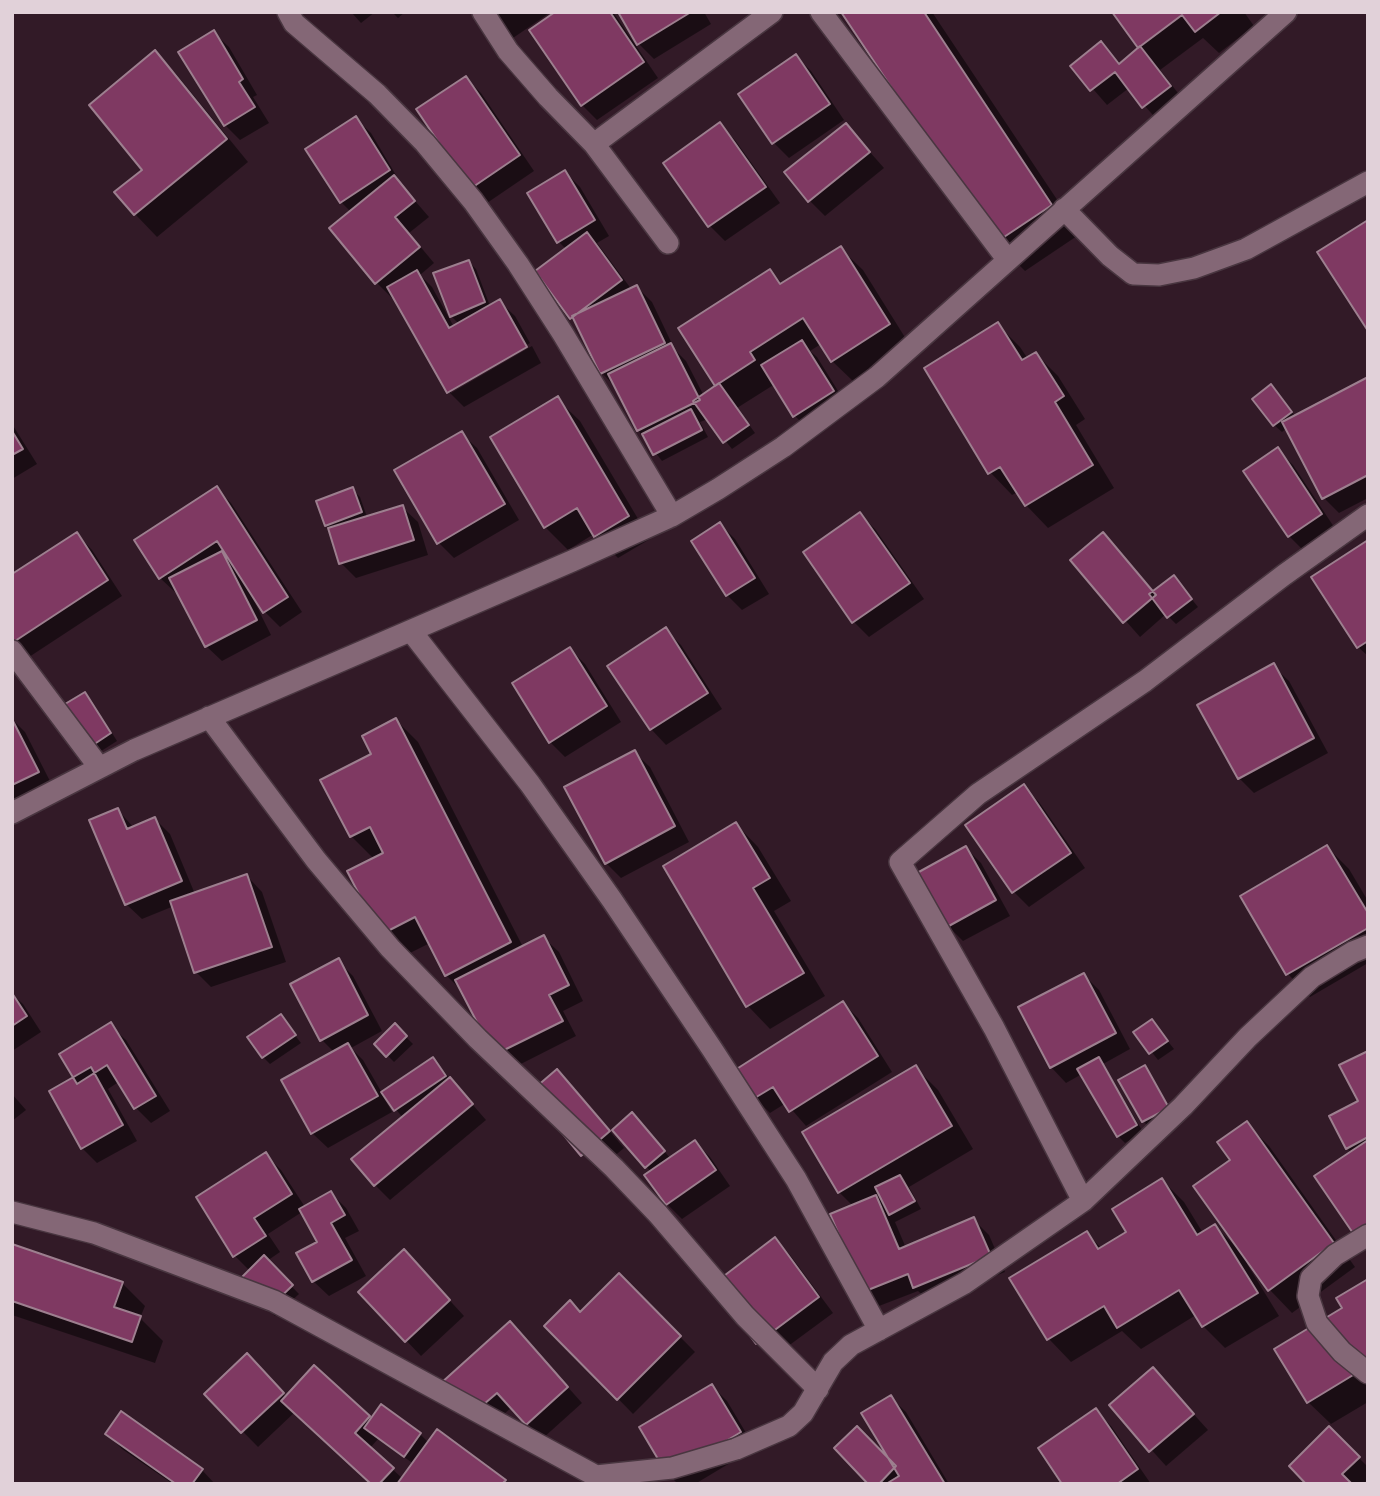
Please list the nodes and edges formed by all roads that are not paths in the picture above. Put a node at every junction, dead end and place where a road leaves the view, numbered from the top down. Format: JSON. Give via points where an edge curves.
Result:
{"nodes":[{"id":1,"x":288,"y":12,"type":"edge"},
{"id":2,"x":483,"y":12,"type":"edge"},
{"id":3,"x":772,"y":12,"type":"edge"},
{"id":4,"x":821,"y":12,"type":"edge"},
{"id":5,"x":1286,"y":12,"type":"edge"},
{"id":6,"x":594,"y":144,"type":"junction"},
{"id":7,"x":1368,"y":182,"type":"edge"},
{"id":8,"x":1064,"y":209,"type":"junction"},
{"id":9,"x":668,"y":243,"type":"dead end"},
{"id":10,"x":1007,"y":259,"type":"junction"},
{"id":11,"x":1368,"y":515,"type":"edge"},
{"id":12,"x":672,"y":516,"type":"junction"},
{"id":13,"x":411,"y":631,"type":"junction"},
{"id":14,"x":12,"y":651,"type":"edge"},
{"id":15,"x":209,"y":717,"type":"junction"},
{"id":16,"x":99,"y":766,"type":"junction"},
{"id":17,"x":12,"y":813,"type":"edge"},
{"id":18,"x":1364,"y":955,"type":"edge"},
{"id":19,"x":1083,"y":1201,"type":"junction"},
{"id":20,"x":12,"y":1212,"type":"edge"},
{"id":21,"x":1368,"y":1235,"type":"edge"},
{"id":22,"x":879,"y":1330,"type":"junction"},
{"id":23,"x":1368,"y":1373,"type":"edge"},
{"id":24,"x":818,"y":1389,"type":"junction"},
{"id":25,"x":594,"y":1480,"type":"edge"}],
"edges":[{"from":1,"to":12,"type":"street","via":[[294,23],[377,94],[425,143],[473,201],[570,345]]},
{"from":2,"to":6,"type":"street","via":[[516,60]]},
{"from":3,"to":6,"type":"street"},
{"from":4,"to":10,"type":"street"},
{"from":5,"to":8,"type":"street"},
{"from":6,"to":9,"type":"street"},
{"from":7,"to":8,"type":"street","via":[[1246,249],[1159,275],[1133,274]]},
{"from":8,"to":10,"type":"street"},
{"from":10,"to":12,"type":"street","via":[[877,376],[783,447]]},
{"from":11,"to":19,"type":"street","via":[[1145,681],[978,794],[900,862],[994,1028]]},
{"from":12,"to":13,"type":"street"},
{"from":13,"to":15,"type":"street"},
{"from":13,"to":22,"type":"street","via":[[530,784],[705,1037],[796,1179]]},
{"from":14,"to":16,"type":"street"},
{"from":15,"to":16,"type":"street"},
{"from":15,"to":24,"type":"street","via":[[316,860],[390,948],[614,1168],[753,1324]]},
{"from":16,"to":17,"type":"street"},
{"from":18,"to":19,"type":"street","via":[[1312,977]]},
{"from":19,"to":22,"type":"street","via":[[965,1283]]},
{"from":20,"to":25,"type":"street","via":[[94,1233],[274,1301]]},
{"from":21,"to":23,"type":"street","via":[[1335,1255],[1311,1278],[1308,1296],[1317,1323]]},
{"from":22,"to":24,"type":"street","via":[[851,1345],[833,1362]]},
{"from":24,"to":25,"type":"street","via":[[789,1426],[758,1441],[672,1468]]}]}
